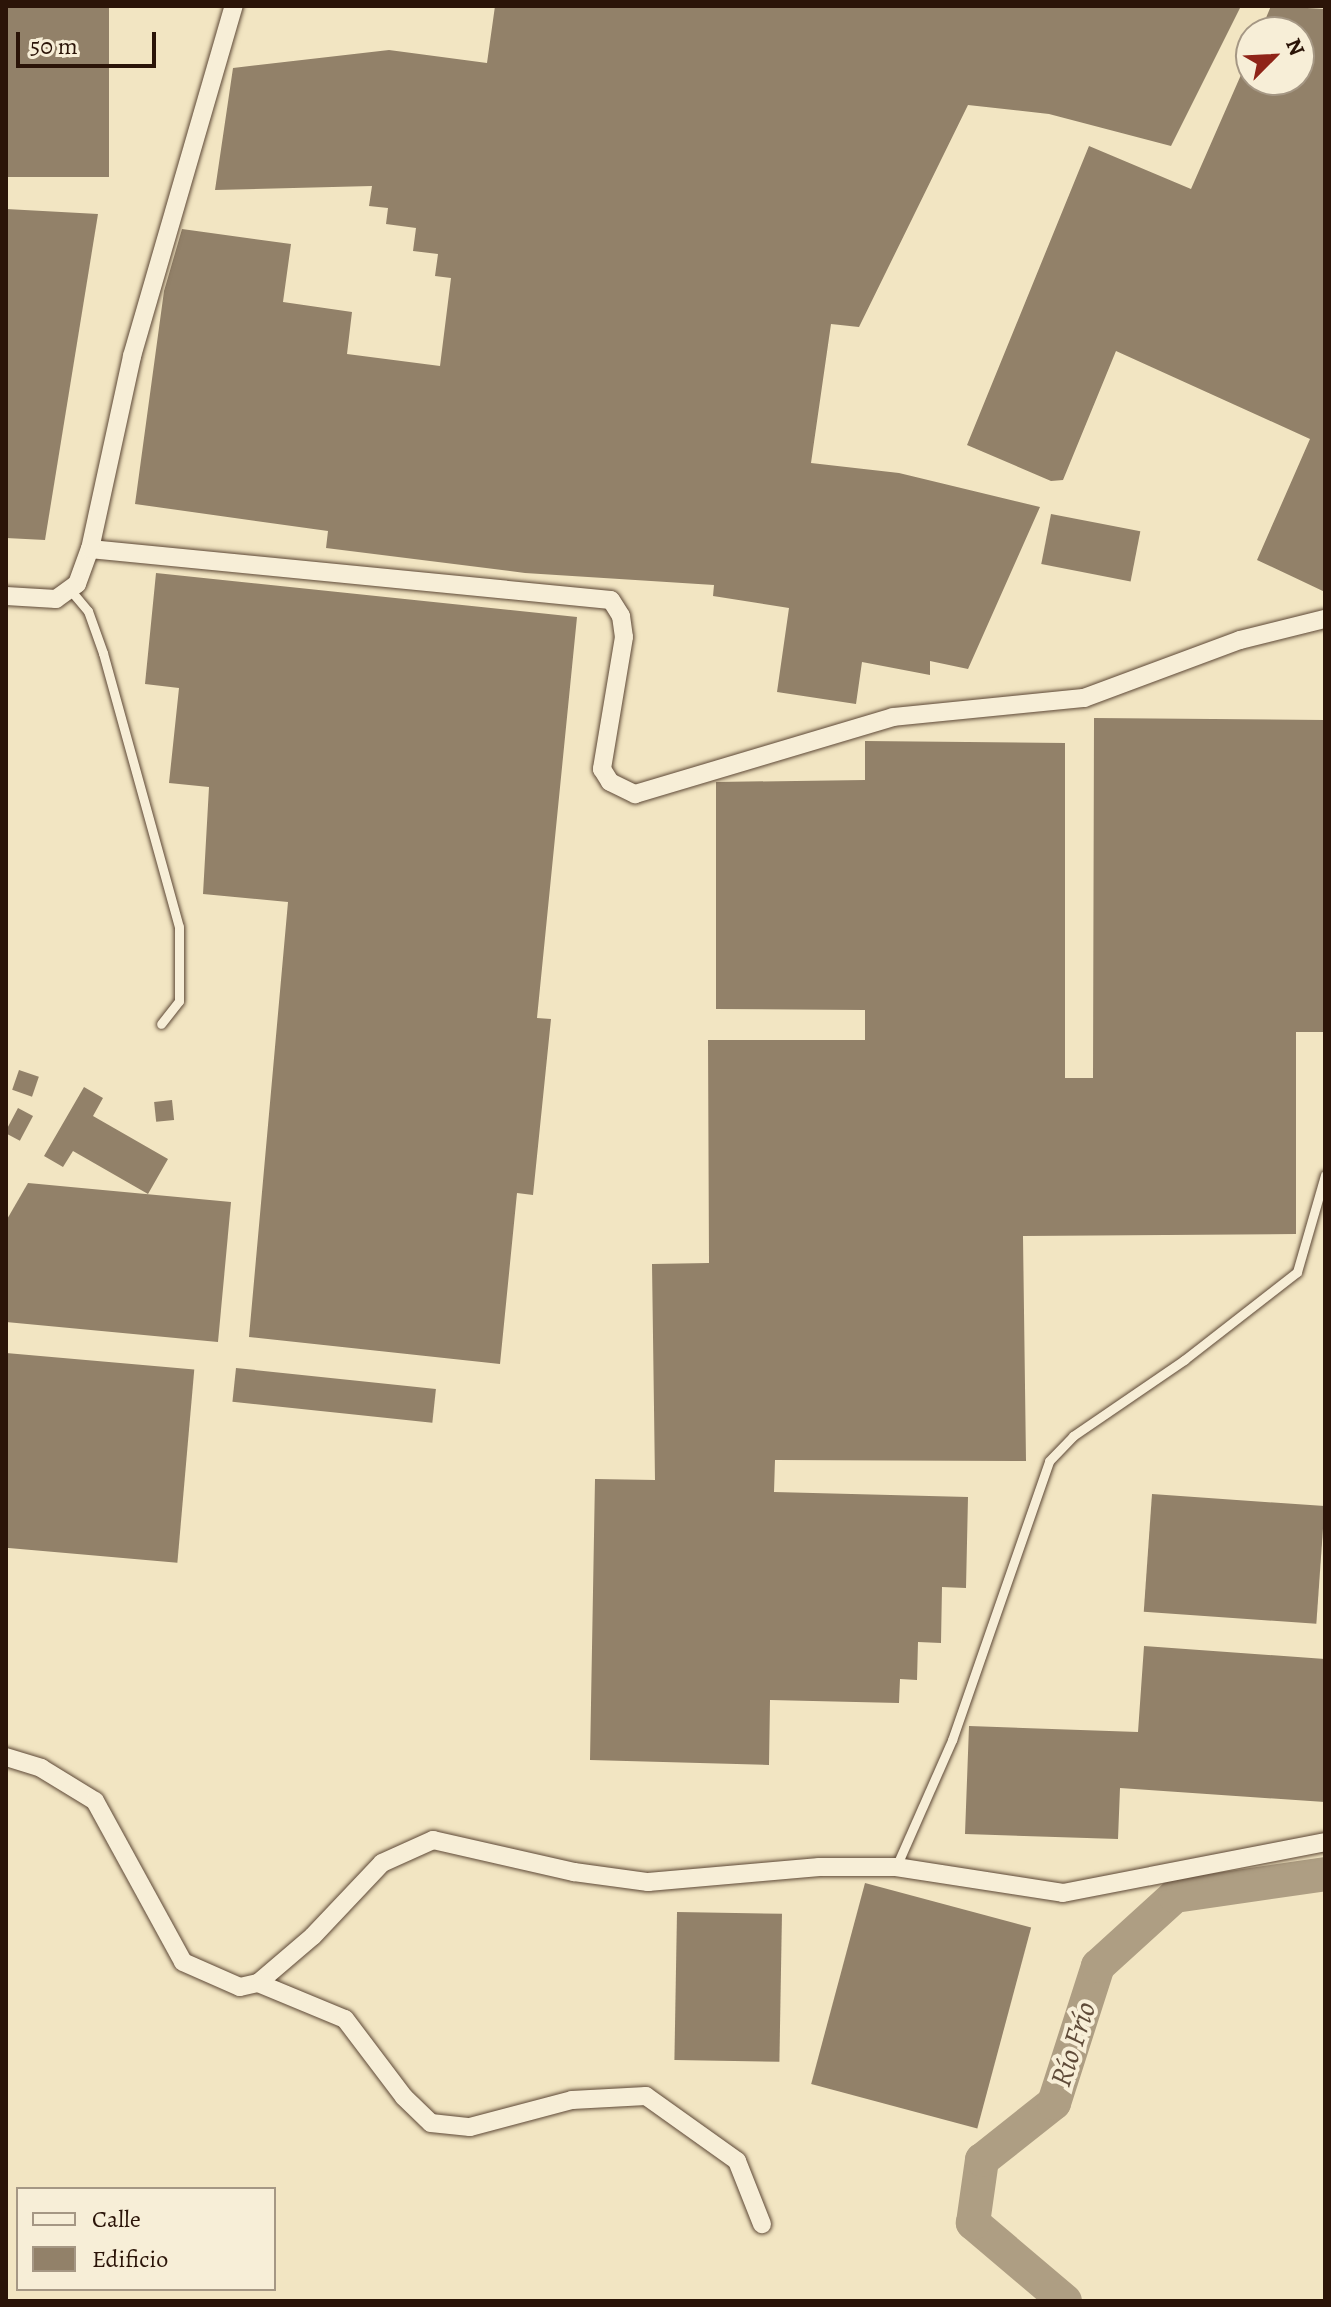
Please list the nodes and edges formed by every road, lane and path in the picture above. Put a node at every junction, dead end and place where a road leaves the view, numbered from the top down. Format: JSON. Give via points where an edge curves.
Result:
{"nodes":[{"id":1,"x":234,"y":6,"type":"edge"},
{"id":2,"x":90,"y":549,"type":"junction"},
{"id":3,"x":72,"y":592,"type":"junction"},
{"id":4,"x":6,"y":596,"type":"edge"},
{"id":5,"x":1325,"y":619,"type":"edge"},
{"id":6,"x":161,"y":1024,"type":"dead end"},
{"id":7,"x":1325,"y":1175,"type":"edge"},
{"id":8,"x":6,"y":1757,"type":"edge"},
{"id":9,"x":1325,"y":1842,"type":"edge"},
{"id":10,"x":896,"y":1867,"type":"junction"},
{"id":11,"x":258,"y":1983,"type":"junction"},
{"id":12,"x":762,"y":2224,"type":"dead end"}],
"edges":[{"from":1,"to":2,"type":"street","via":[[132,356]]},
{"from":2,"to":3,"type":"street"},
{"from":2,"to":5,"type":"street","via":[[611,600],[621,616],[624,637],[602,769],[610,782],[635,794],[893,717],[1084,698],[1240,640]]},
{"from":3,"to":4,"type":"street","via":[[56,599]]},
{"from":3,"to":6,"type":"lane","via":[[88,611],[103,653],[179,927],[179,1001]]},
{"from":7,"to":10,"type":"lane","via":[[1297,1272],[1184,1360],[1073,1436],[1049,1461],[952,1740]]},
{"from":8,"to":11,"type":"street","via":[[41,1768],[95,1801],[183,1962],[227,1983]]},
{"from":9,"to":10,"type":"street","via":[[1063,1893]]},
{"from":10,"to":11,"type":"street","via":[[819,1867],[648,1882],[574,1872],[433,1840],[382,1863],[313,1936]]},
{"from":11,"to":12,"type":"street","via":[[345,2019],[404,2097],[431,2123],[470,2127],[572,2100],[646,2096],[737,2161]]}]}
